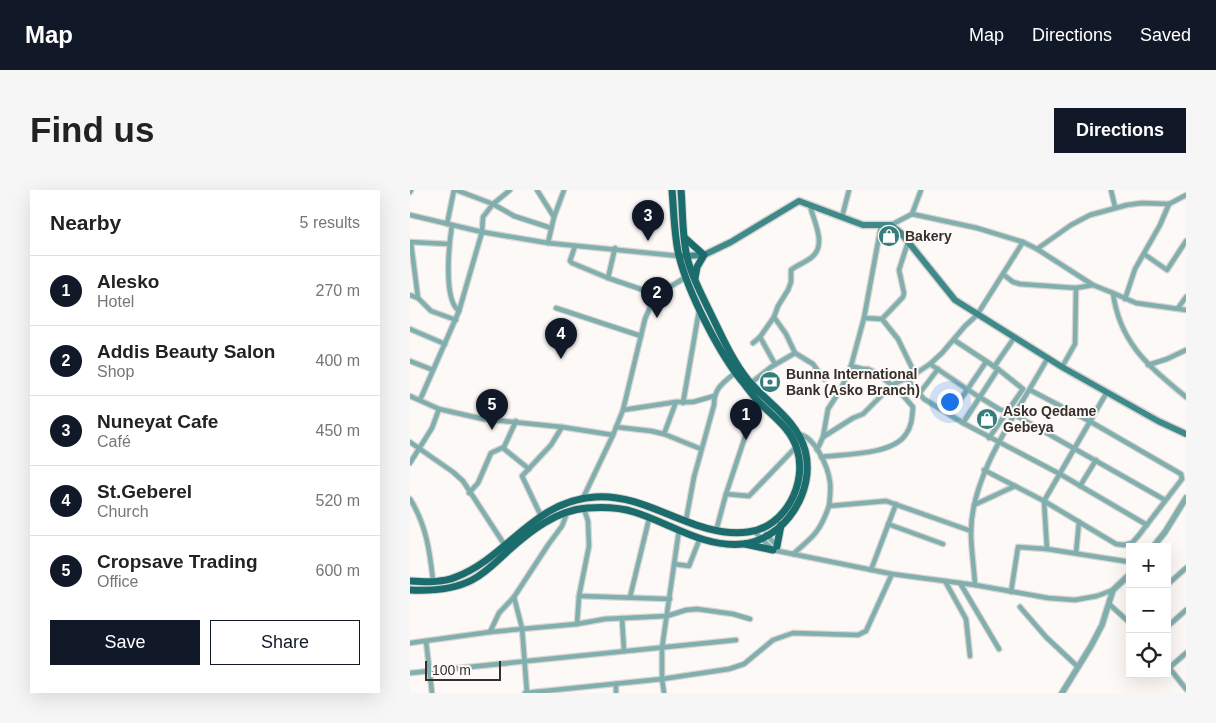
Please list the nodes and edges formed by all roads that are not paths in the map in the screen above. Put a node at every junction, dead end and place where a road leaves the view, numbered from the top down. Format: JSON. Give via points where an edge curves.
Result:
{"nodes":[{"id":1,"x":455,"y":190,"type":"edge"},
{"id":2,"x":510,"y":190,"type":"edge"},
{"id":3,"x":537,"y":190,"type":"edge"},
{"id":4,"x":564,"y":190,"type":"edge"},
{"id":5,"x":672,"y":190,"type":"edge"},
{"id":6,"x":682,"y":190,"type":"edge"},
{"id":7,"x":849,"y":190,"type":"edge"},
{"id":8,"x":914,"y":190,"type":"edge"},
{"id":9,"x":1111,"y":190,"type":"edge"},
{"id":10,"x":920,"y":192,"type":"edge"},
{"id":11,"x":1186,"y":195,"type":"edge"},
{"id":12,"x":493,"y":204,"type":"junction"},
{"id":13,"x":1169,"y":204,"type":"junction"},
{"id":14,"x":810,"y":205,"type":"junction"},
{"id":15,"x":1115,"y":207,"type":"junction"},
{"id":16,"x":912,"y":214,"type":"junction"},
{"id":17,"x":410,"y":215,"type":"edge"},
{"id":18,"x":554,"y":217,"type":"junction"},
{"id":19,"x":842,"y":217,"type":"junction"},
{"id":20,"x":449,"y":225,"type":"junction"},
{"id":21,"x":891,"y":225,"type":"junction"},
{"id":22,"x":881,"y":226,"type":"junction"},
{"id":23,"x":551,"y":228,"type":"junction"},
{"id":24,"x":482,"y":232,"type":"junction"},
{"id":25,"x":685,"y":238,"type":"junction"},
{"id":26,"x":1186,"y":241,"type":"edge"},
{"id":27,"x":908,"y":242,"type":"junction"},
{"id":28,"x":1023,"y":242,"type":"junction"},
{"id":29,"x":410,"y":243,"type":"edge"},
{"id":30,"x":548,"y":243,"type":"junction"},
{"id":31,"x":449,"y":244,"type":"junction"},
{"id":32,"x":575,"y":246,"type":"junction"},
{"id":33,"x":615,"y":248,"type":"junction"},
{"id":34,"x":1037,"y":249,"type":"junction"},
{"id":35,"x":1144,"y":254,"type":"junction"},
{"id":36,"x":704,"y":255,"type":"junction"},
{"id":37,"x":683,"y":256,"type":"junction"},
{"id":38,"x":1004,"y":275,"type":"junction"},
{"id":39,"x":608,"y":278,"type":"junction"},
{"id":40,"x":686,"y":278,"type":"junction"},
{"id":41,"x":695,"y":281,"type":"junction"},
{"id":42,"x":1093,"y":285,"type":"junction"},
{"id":43,"x":1076,"y":288,"type":"junction"},
{"id":44,"x":1113,"y":293,"type":"junction"},
{"id":45,"x":410,"y":294,"type":"edge"},
{"id":46,"x":658,"y":295,"type":"junction"},
{"id":47,"x":1186,"y":297,"type":"edge"},
{"id":48,"x":418,"y":298,"type":"junction"},
{"id":49,"x":1125,"y":299,"type":"junction"},
{"id":50,"x":556,"y":308,"type":"dead end"},
{"id":51,"x":1178,"y":308,"type":"junction"},
{"id":52,"x":700,"y":310,"type":"junction"},
{"id":53,"x":1186,"y":310,"type":"edge"},
{"id":54,"x":460,"y":311,"type":"junction"},
{"id":55,"x":977,"y":315,"type":"junction"},
{"id":56,"x":774,"y":317,"type":"junction"},
{"id":57,"x":864,"y":318,"type":"junction"},
{"id":58,"x":882,"y":318,"type":"junction"},
{"id":59,"x":456,"y":320,"type":"junction"},
{"id":60,"x":410,"y":329,"type":"edge"},
{"id":61,"x":641,"y":336,"type":"junction"},
{"id":62,"x":760,"y":337,"type":"junction"},
{"id":63,"x":1014,"y":338,"type":"junction"},
{"id":64,"x":954,"y":340,"type":"junction"},
{"id":65,"x":753,"y":343,"type":"dead end"},
{"id":66,"x":445,"y":344,"type":"junction"},
{"id":67,"x":1186,"y":350,"type":"edge"},
{"id":68,"x":795,"y":353,"type":"junction"},
{"id":69,"x":1047,"y":358,"type":"junction"},
{"id":70,"x":410,"y":361,"type":"edge"},
{"id":71,"x":986,"y":362,"type":"junction"},
{"id":72,"x":775,"y":364,"type":"junction"},
{"id":73,"x":930,"y":364,"type":"junction"},
{"id":74,"x":1148,"y":365,"type":"junction"},
{"id":75,"x":851,"y":366,"type":"junction"},
{"id":76,"x":1062,"y":367,"type":"junction"},
{"id":77,"x":996,"y":368,"type":"junction"},
{"id":78,"x":938,"y":369,"type":"junction"},
{"id":79,"x":434,"y":370,"type":"junction"},
{"id":80,"x":735,"y":373,"type":"junction"},
{"id":81,"x":915,"y":374,"type":"junction"},
{"id":82,"x":906,"y":378,"type":"junction"},
{"id":83,"x":824,"y":379,"type":"dead end"},
{"id":84,"x":751,"y":383,"type":"junction"},
{"id":85,"x":892,"y":385,"type":"junction"},
{"id":86,"x":1186,"y":388,"type":"edge"},
{"id":87,"x":967,"y":389,"type":"junction"},
{"id":88,"x":1030,"y":390,"type":"junction"},
{"id":89,"x":1106,"y":392,"type":"junction"},
{"id":90,"x":1181,"y":393,"type":"junction"},
{"id":91,"x":919,"y":394,"type":"junction"},
{"id":92,"x":410,"y":396,"type":"edge"},
{"id":93,"x":714,"y":396,"type":"junction"},
{"id":94,"x":980,"y":397,"type":"junction"},
{"id":95,"x":1186,"y":397,"type":"edge"},
{"id":96,"x":420,"y":400,"type":"junction"},
{"id":97,"x":757,"y":400,"type":"junction"},
{"id":98,"x":676,"y":402,"type":"junction"},
{"id":99,"x":683,"y":403,"type":"junction"},
{"id":100,"x":439,"y":409,"type":"junction"},
{"id":101,"x":624,"y":410,"type":"junction"},
{"id":102,"x":1009,"y":412,"type":"junction"},
{"id":103,"x":950,"y":415,"type":"junction"},
{"id":104,"x":1015,"y":415,"type":"junction"},
{"id":105,"x":516,"y":421,"type":"junction"},
{"id":106,"x":1091,"y":422,"type":"junction"},
{"id":107,"x":963,"y":423,"type":"junction"},
{"id":108,"x":562,"y":427,"type":"junction"},
{"id":109,"x":616,"y":427,"type":"junction"},
{"id":110,"x":613,"y":434,"type":"junction"},
{"id":111,"x":664,"y":434,"type":"junction"},
{"id":112,"x":798,"y":434,"type":"junction"},
{"id":113,"x":1186,"y":434,"type":"edge"},
{"id":114,"x":823,"y":437,"type":"junction"},
{"id":115,"x":989,"y":438,"type":"junction"},
{"id":116,"x":410,"y":442,"type":"edge"},
{"id":117,"x":1000,"y":442,"type":"junction"},
{"id":118,"x":796,"y":447,"type":"junction"},
{"id":119,"x":420,"y":448,"type":"junction"},
{"id":120,"x":503,"y":448,"type":"junction"},
{"id":121,"x":1076,"y":448,"type":"junction"},
{"id":122,"x":702,"y":449,"type":"junction"},
{"id":123,"x":817,"y":450,"type":"junction"},
{"id":124,"x":821,"y":457,"type":"junction"},
{"id":125,"x":1096,"y":460,"type":"junction"},
{"id":126,"x":410,"y":462,"type":"edge"},
{"id":127,"x":529,"y":469,"type":"junction"},
{"id":128,"x":984,"y":470,"type":"junction"},
{"id":129,"x":1060,"y":474,"type":"junction"},
{"id":130,"x":1015,"y":486,"type":"junction"},
{"id":131,"x":1080,"y":486,"type":"junction"},
{"id":132,"x":470,"y":493,"type":"junction"},
{"id":133,"x":726,"y":494,"type":"junction"},
{"id":134,"x":584,"y":498,"type":"junction"},
{"id":135,"x":1186,"y":498,"type":"edge"},
{"id":136,"x":410,"y":499,"type":"edge"},
{"id":137,"x":1165,"y":500,"type":"junction"},
{"id":138,"x":1044,"y":501,"type":"junction"},
{"id":139,"x":896,"y":504,"type":"junction"},
{"id":140,"x":974,"y":505,"type":"junction"},
{"id":141,"x":829,"y":506,"type":"junction"},
{"id":142,"x":584,"y":508,"type":"junction"},
{"id":143,"x":410,"y":511,"type":"edge"},
{"id":144,"x":417,"y":511,"type":"junction"},
{"id":145,"x":567,"y":513,"type":"junction"},
{"id":146,"x":541,"y":516,"type":"junction"},
{"id":147,"x":649,"y":519,"type":"junction"},
{"id":148,"x":686,"y":520,"type":"junction"},
{"id":149,"x":1079,"y":522,"type":"junction"},
{"id":150,"x":888,"y":524,"type":"junction"},
{"id":151,"x":1147,"y":525,"type":"junction"},
{"id":152,"x":781,"y":526,"type":"junction"},
{"id":153,"x":679,"y":530,"type":"junction"},
{"id":154,"x":971,"y":530,"type":"junction"},
{"id":155,"x":716,"y":531,"type":"junction"},
{"id":156,"x":763,"y":534,"type":"junction"},
{"id":157,"x":700,"y":538,"type":"junction"},
{"id":158,"x":1156,"y":543,"type":"edge"},
{"id":159,"x":504,"y":544,"type":"junction"},
{"id":160,"x":742,"y":544,"type":"junction"},
{"id":161,"x":943,"y":544,"type":"dead end"},
{"id":162,"x":776,"y":549,"type":"junction"},
{"id":163,"x":1048,"y":549,"type":"junction"},
{"id":164,"x":1076,"y":553,"type":"junction"},
{"id":165,"x":793,"y":554,"type":"junction"},
{"id":166,"x":1126,"y":561,"type":"edge"},
{"id":167,"x":674,"y":564,"type":"junction"},
{"id":168,"x":1186,"y":568,"type":"edge"},
{"id":169,"x":871,"y":570,"type":"junction"},
{"id":170,"x":892,"y":574,"type":"junction"},
{"id":171,"x":1126,"y":578,"type":"edge"},
{"id":172,"x":410,"y":581,"type":"edge"},
{"id":173,"x":433,"y":581,"type":"junction"},
{"id":174,"x":945,"y":581,"type":"junction"},
{"id":175,"x":1171,"y":582,"type":"edge"},
{"id":176,"x":960,"y":583,"type":"junction"},
{"id":177,"x":975,"y":585,"type":"junction"},
{"id":178,"x":410,"y":590,"type":"edge"},
{"id":179,"x":1113,"y":590,"type":"junction"},
{"id":180,"x":1011,"y":592,"type":"junction"},
{"id":181,"x":514,"y":596,"type":"junction"},
{"id":182,"x":579,"y":596,"type":"junction"},
{"id":183,"x":630,"y":597,"type":"junction"},
{"id":184,"x":670,"y":599,"type":"junction"},
{"id":185,"x":1109,"y":604,"type":"junction"},
{"id":186,"x":1020,"y":607,"type":"dead end"},
{"id":187,"x":1186,"y":610,"type":"edge"},
{"id":188,"x":667,"y":616,"type":"junction"},
{"id":189,"x":622,"y":618,"type":"junction"},
{"id":190,"x":1126,"y":618,"type":"edge"},
{"id":191,"x":750,"y":619,"type":"dead end"},
{"id":192,"x":1171,"y":623,"type":"edge"},
{"id":193,"x":577,"y":624,"type":"junction"},
{"id":194,"x":522,"y":628,"type":"junction"},
{"id":195,"x":490,"y":632,"type":"junction"},
{"id":196,"x":736,"y":640,"type":"dead end"},
{"id":197,"x":426,"y":641,"type":"junction"},
{"id":198,"x":410,"y":643,"type":"edge"},
{"id":199,"x":662,"y":648,"type":"junction"},
{"id":200,"x":999,"y":649,"type":"dead end"},
{"id":201,"x":624,"y":651,"type":"junction"},
{"id":202,"x":1186,"y":653,"type":"edge"},
{"id":203,"x":970,"y":656,"type":"dead end"},
{"id":204,"x":525,"y":662,"type":"junction"},
{"id":205,"x":1171,"y":664,"type":"edge"},
{"id":206,"x":1078,"y":667,"type":"junction"},
{"id":207,"x":1171,"y":670,"type":"edge"},
{"id":208,"x":429,"y":672,"type":"junction"},
{"id":209,"x":410,"y":673,"type":"edge"},
{"id":210,"x":662,"y":679,"type":"junction"},
{"id":211,"x":616,"y":684,"type":"junction"},
{"id":212,"x":1186,"y":689,"type":"edge"},
{"id":213,"x":432,"y":693,"type":"edge"},
{"id":214,"x":526,"y":693,"type":"edge"},
{"id":215,"x":616,"y":693,"type":"edge"},
{"id":216,"x":664,"y":693,"type":"edge"},
{"id":217,"x":1062,"y":693,"type":"edge"}],
"edges":[{"from":1,"to":12,"type":"street"},
{"from":1,"to":20,"type":"street"},
{"from":2,"to":12,"type":"street"},
{"from":3,"to":18,"type":"street"},
{"from":4,"to":18,"type":"street"},
{"from":5,"to":37,"type":"main road"},
{"from":6,"to":25,"type":"main road"},
{"from":7,"to":19,"type":"street"},
{"from":8,"to":10,"type":"street"},
{"from":9,"to":15,"type":"street"},
{"from":10,"to":16,"type":"street"},
{"from":11,"to":13,"type":"street"},
{"from":12,"to":23,"type":"street","via":[[514,216]]},
{"from":12,"to":24,"type":"street","via":[[483,217]]},
{"from":13,"to":15,"type":"street"},
{"from":13,"to":35,"type":"street"},
{"from":14,"to":19,"type":"main road"},
{"from":14,"to":36,"type":"main road","via":[[796,202]]},
{"from":14,"to":56,"type":"street","via":[[819,233],[818,248],[814,255],[791,270],[791,282]]},
{"from":15,"to":34,"type":"street","via":[[1071,225]]},
{"from":16,"to":21,"type":"street"},
{"from":16,"to":28,"type":"street"},
{"from":17,"to":20,"type":"street"},
{"from":18,"to":23,"type":"street"},
{"from":19,"to":22,"type":"main road","via":[[863,225]]},
{"from":20,"to":24,"type":"street"},
{"from":20,"to":31,"type":"street"},
{"from":21,"to":22,"type":"main road"},
{"from":21,"to":27,"type":"main road"},
{"from":22,"to":57,"type":"street"},
{"from":23,"to":30,"type":"street"},
{"from":24,"to":30,"type":"street"},
{"from":24,"to":54,"type":"street"},
{"from":25,"to":36,"type":"main road"},
{"from":25,"to":37,"type":"main road"},
{"from":26,"to":35,"type":"street","via":[[1167,270]]},
{"from":27,"to":55,"type":"main road","via":[[949,294]]},
{"from":27,"to":58,"type":"street","via":[[899,270],[903,297]]},
{"from":28,"to":34,"type":"street"},
{"from":28,"to":38,"type":"street"},
{"from":29,"to":31,"type":"street"},
{"from":29,"to":48,"type":"street"},
{"from":30,"to":32,"type":"street"},
{"from":31,"to":54,"type":"street","via":[[451,299],[454,308]]},
{"from":32,"to":33,"type":"street"},
{"from":32,"to":39,"type":"street","via":[[570,261]]},
{"from":33,"to":37,"type":"street"},
{"from":33,"to":39,"type":"street"},
{"from":34,"to":42,"type":"street"},
{"from":35,"to":49,"type":"street"},
{"from":36,"to":37,"type":"main road"},
{"from":36,"to":41,"type":"main road","via":[[697,266]]},
{"from":37,"to":40,"type":"main road"},
{"from":37,"to":41,"type":"main road"},
{"from":38,"to":43,"type":"street","via":[[1020,284]]},
{"from":38,"to":55,"type":"street"},
{"from":39,"to":46,"type":"street"},
{"from":40,"to":46,"type":"street"},
{"from":40,"to":52,"type":"main road"},
{"from":41,"to":84,"type":"main road","via":[[720,334]]},
{"from":42,"to":43,"type":"street"},
{"from":42,"to":44,"type":"street"},
{"from":43,"to":76,"type":"street","via":[[1075,344]]},
{"from":44,"to":49,"type":"street"},
{"from":44,"to":74,"type":"street","via":[[1117,316],[1139,356]]},
{"from":45,"to":48,"type":"street"},
{"from":46,"to":61,"type":"street"},
{"from":47,"to":51,"type":"street"},
{"from":48,"to":59,"type":"street","via":[[431,311]]},
{"from":49,"to":51,"type":"street"},
{"from":50,"to":61,"type":"street"},
{"from":51,"to":53,"type":"street"},
{"from":52,"to":80,"type":"main road"},
{"from":52,"to":99,"type":"street"},
{"from":54,"to":59,"type":"street"},
{"from":55,"to":63,"type":"main road"},
{"from":55,"to":64,"type":"street"},
{"from":56,"to":62,"type":"street"},
{"from":56,"to":68,"type":"street"},
{"from":57,"to":58,"type":"street"},
{"from":57,"to":75,"type":"street"},
{"from":58,"to":81,"type":"street","via":[[898,338]]},
{"from":59,"to":66,"type":"street"},
{"from":60,"to":66,"type":"street"},
{"from":61,"to":101,"type":"street"},
{"from":62,"to":65,"type":"street"},
{"from":62,"to":72,"type":"street"},
{"from":63,"to":69,"type":"main road"},
{"from":63,"to":77,"type":"street"},
{"from":64,"to":71,"type":"street"},
{"from":64,"to":73,"type":"street"},
{"from":66,"to":79,"type":"street"},
{"from":67,"to":74,"type":"street"},
{"from":68,"to":72,"type":"street"},
{"from":68,"to":83,"type":"street","via":[[813,364]]},
{"from":69,"to":76,"type":"main road"},
{"from":69,"to":88,"type":"street"},
{"from":70,"to":79,"type":"street"},
{"from":71,"to":77,"type":"street"},
{"from":71,"to":87,"type":"street"},
{"from":72,"to":84,"type":"street"},
{"from":73,"to":78,"type":"street"},
{"from":73,"to":81,"type":"street"},
{"from":74,"to":90,"type":"street"},
{"from":75,"to":85,"type":"street","via":[[872,370]]},
{"from":75,"to":114,"type":"street","via":[[842,389],[828,409]]},
{"from":76,"to":89,"type":"main road"},
{"from":77,"to":94,"type":"street"},
{"from":77,"to":102,"type":"street","via":[[1024,389]]},
{"from":78,"to":87,"type":"street"},
{"from":78,"to":91,"type":"street"},
{"from":79,"to":96,"type":"street"},
{"from":80,"to":93,"type":"street","via":[[723,382]]},
{"from":80,"to":97,"type":"main road"},
{"from":81,"to":82,"type":"street"},
{"from":82,"to":85,"type":"street"},
{"from":82,"to":91,"type":"street"},
{"from":84,"to":112,"type":"main road"},
{"from":85,"to":114,"type":"street","via":[[863,414]]},
{"from":85,"to":124,"type":"street","via":[[913,408],[912,422],[906,435],[887,448]]},
{"from":86,"to":90,"type":"street"},
{"from":87,"to":94,"type":"street"},
{"from":87,"to":103,"type":"street"},
{"from":88,"to":104,"type":"street"},
{"from":88,"to":106,"type":"street"},
{"from":89,"to":106,"type":"street"},
{"from":89,"to":113,"type":"main road"},
{"from":90,"to":95,"type":"street"},
{"from":91,"to":103,"type":"street"},
{"from":92,"to":96,"type":"street"},
{"from":93,"to":99,"type":"street"},
{"from":93,"to":122,"type":"street"},
{"from":94,"to":102,"type":"street"},
{"from":94,"to":107,"type":"street"},
{"from":96,"to":100,"type":"street"},
{"from":97,"to":118,"type":"main road","via":[[788,431]]},
{"from":97,"to":133,"type":"street"},
{"from":98,"to":99,"type":"street"},
{"from":98,"to":101,"type":"street"},
{"from":98,"to":111,"type":"street"},
{"from":100,"to":105,"type":"street","via":[[483,419]]},
{"from":100,"to":119,"type":"street"},
{"from":101,"to":109,"type":"street"},
{"from":102,"to":104,"type":"street"},
{"from":102,"to":115,"type":"street"},
{"from":103,"to":107,"type":"street"},
{"from":104,"to":117,"type":"street"},
{"from":104,"to":121,"type":"street"},
{"from":105,"to":108,"type":"street"},
{"from":105,"to":120,"type":"street"},
{"from":106,"to":121,"type":"street"},
{"from":106,"to":137,"type":"street","via":[[1181,474],[1182,478]]},
{"from":107,"to":115,"type":"street"},
{"from":108,"to":110,"type":"street"},
{"from":108,"to":127,"type":"street"},
{"from":109,"to":110,"type":"street"},
{"from":109,"to":111,"type":"street"},
{"from":110,"to":134,"type":"street"},
{"from":111,"to":122,"type":"street"},
{"from":112,"to":123,"type":"street","via":[[807,437]]},
{"from":112,"to":152,"type":"main road","via":[[807,459],[805,483],[799,503]]},
{"from":114,"to":123,"type":"street"},
{"from":115,"to":117,"type":"street"},
{"from":116,"to":119,"type":"street"},
{"from":117,"to":128,"type":"street"},
{"from":117,"to":129,"type":"street"},
{"from":118,"to":133,"type":"street","via":[[749,496]]},
{"from":118,"to":156,"type":"main road","via":[[799,471],[796,490],[779,517]]},
{"from":119,"to":126,"type":"street"},
{"from":119,"to":132,"type":"street","via":[[453,472]]},
{"from":120,"to":127,"type":"street"},
{"from":120,"to":132,"type":"street","via":[[490,453],[478,483]]},
{"from":121,"to":125,"type":"street"},
{"from":121,"to":129,"type":"street"},
{"from":122,"to":148,"type":"street"},
{"from":123,"to":124,"type":"street"},
{"from":124,"to":141,"type":"street","via":[[830,479]]},
{"from":125,"to":131,"type":"street"},
{"from":125,"to":137,"type":"street"},
{"from":127,"to":146,"type":"street","via":[[522,478]]},
{"from":128,"to":130,"type":"street"},
{"from":128,"to":140,"type":"street"},
{"from":129,"to":131,"type":"street"},
{"from":129,"to":138,"type":"street"},
{"from":130,"to":138,"type":"street"},
{"from":130,"to":140,"type":"street"},
{"from":131,"to":151,"type":"street"},
{"from":132,"to":159,"type":"street"},
{"from":133,"to":155,"type":"street"},
{"from":134,"to":146,"type":"main road","via":[[556,507]]},
{"from":134,"to":148,"type":"main road","via":[[623,498]]},
{"from":135,"to":158,"type":"street"},
{"from":136,"to":144,"type":"street"},
{"from":137,"to":151,"type":"street"},
{"from":138,"to":149,"type":"street"},
{"from":138,"to":163,"type":"street"},
{"from":139,"to":141,"type":"street","via":[[886,501]]},
{"from":139,"to":150,"type":"street"},
{"from":139,"to":154,"type":"street"},
{"from":140,"to":154,"type":"street"},
{"from":141,"to":165,"type":"street","via":[[823,524]]},
{"from":142,"to":145,"type":"main road"},
{"from":142,"to":147,"type":"main road","via":[[621,509]]},
{"from":142,"to":182,"type":"street","via":[[589,546]]},
{"from":143,"to":144,"type":"street"},
{"from":144,"to":173,"type":"street","via":[[425,530]]},
{"from":145,"to":178,"type":"main road","via":[[539,526],[473,580],[446,589]]},
{"from":145,"to":181,"type":"street","via":[[562,526]]},
{"from":146,"to":159,"type":"main road"},
{"from":147,"to":153,"type":"main road"},
{"from":147,"to":183,"type":"street"},
{"from":148,"to":155,"type":"main road"},
{"from":149,"to":151,"type":"street","via":[[1110,541],[1124,545],[1132,543]]},
{"from":149,"to":164,"type":"street"},
{"from":150,"to":161,"type":"street"},
{"from":150,"to":169,"type":"street"},
{"from":152,"to":156,"type":"main road"},
{"from":152,"to":162,"type":"main road"},
{"from":153,"to":157,"type":"main road"},
{"from":153,"to":167,"type":"street"},
{"from":154,"to":177,"type":"street"},
{"from":155,"to":156,"type":"main road"},
{"from":156,"to":160,"type":"main road"},
{"from":156,"to":162,"type":"street"},
{"from":157,"to":160,"type":"main road","via":[[710,542]]},
{"from":157,"to":167,"type":"street","via":[[689,566]]},
{"from":159,"to":173,"type":"main road","via":[[472,570],[455,578]]},
{"from":160,"to":162,"type":"main road"},
{"from":162,"to":165,"type":"street"},
{"from":163,"to":164,"type":"street"},
{"from":163,"to":180,"type":"street","via":[[1018,547]]},
{"from":164,"to":166,"type":"street"},
{"from":165,"to":169,"type":"street"},
{"from":167,"to":184,"type":"street"},
{"from":168,"to":175,"type":"street"},
{"from":169,"to":170,"type":"street"},
{"from":170,"to":174,"type":"street"},
{"from":170,"to":210,"type":"street","via":[[866,631],[858,636],[786,635],[773,640],[736,668]]},
{"from":171,"to":179,"type":"street"},
{"from":172,"to":173,"type":"main road"},
{"from":174,"to":176,"type":"street"},
{"from":174,"to":203,"type":"street","via":[[966,619]]},
{"from":176,"to":177,"type":"street"},
{"from":176,"to":200,"type":"street"},
{"from":177,"to":180,"type":"street"},
{"from":179,"to":180,"type":"street","via":[[1075,600]]},
{"from":179,"to":185,"type":"street"},
{"from":181,"to":194,"type":"street"},
{"from":181,"to":195,"type":"street","via":[[499,613]]},
{"from":182,"to":183,"type":"street"},
{"from":182,"to":193,"type":"street"},
{"from":183,"to":184,"type":"street"},
{"from":184,"to":188,"type":"street"},
{"from":185,"to":190,"type":"street"},
{"from":185,"to":206,"type":"street","via":[[1102,625]]},
{"from":186,"to":206,"type":"street"},
{"from":187,"to":192,"type":"street"},
{"from":188,"to":189,"type":"street"},
{"from":188,"to":191,"type":"street","via":[[697,610]]},
{"from":188,"to":199,"type":"street"},
{"from":189,"to":193,"type":"street"},
{"from":189,"to":201,"type":"street"},
{"from":193,"to":194,"type":"street"},
{"from":194,"to":195,"type":"street"},
{"from":194,"to":204,"type":"street"},
{"from":195,"to":197,"type":"street"},
{"from":196,"to":199,"type":"street"},
{"from":197,"to":198,"type":"street"},
{"from":197,"to":208,"type":"street"},
{"from":199,"to":201,"type":"street"},
{"from":199,"to":210,"type":"street"},
{"from":201,"to":204,"type":"street"},
{"from":202,"to":205,"type":"street"},
{"from":204,"to":208,"type":"street"},
{"from":204,"to":214,"type":"street"},
{"from":206,"to":217,"type":"street"},
{"from":207,"to":212,"type":"street"},
{"from":208,"to":209,"type":"street"},
{"from":208,"to":213,"type":"street"},
{"from":210,"to":211,"type":"street"},
{"from":210,"to":216,"type":"street"},
{"from":211,"to":214,"type":"street"},
{"from":211,"to":215,"type":"street"}]}
